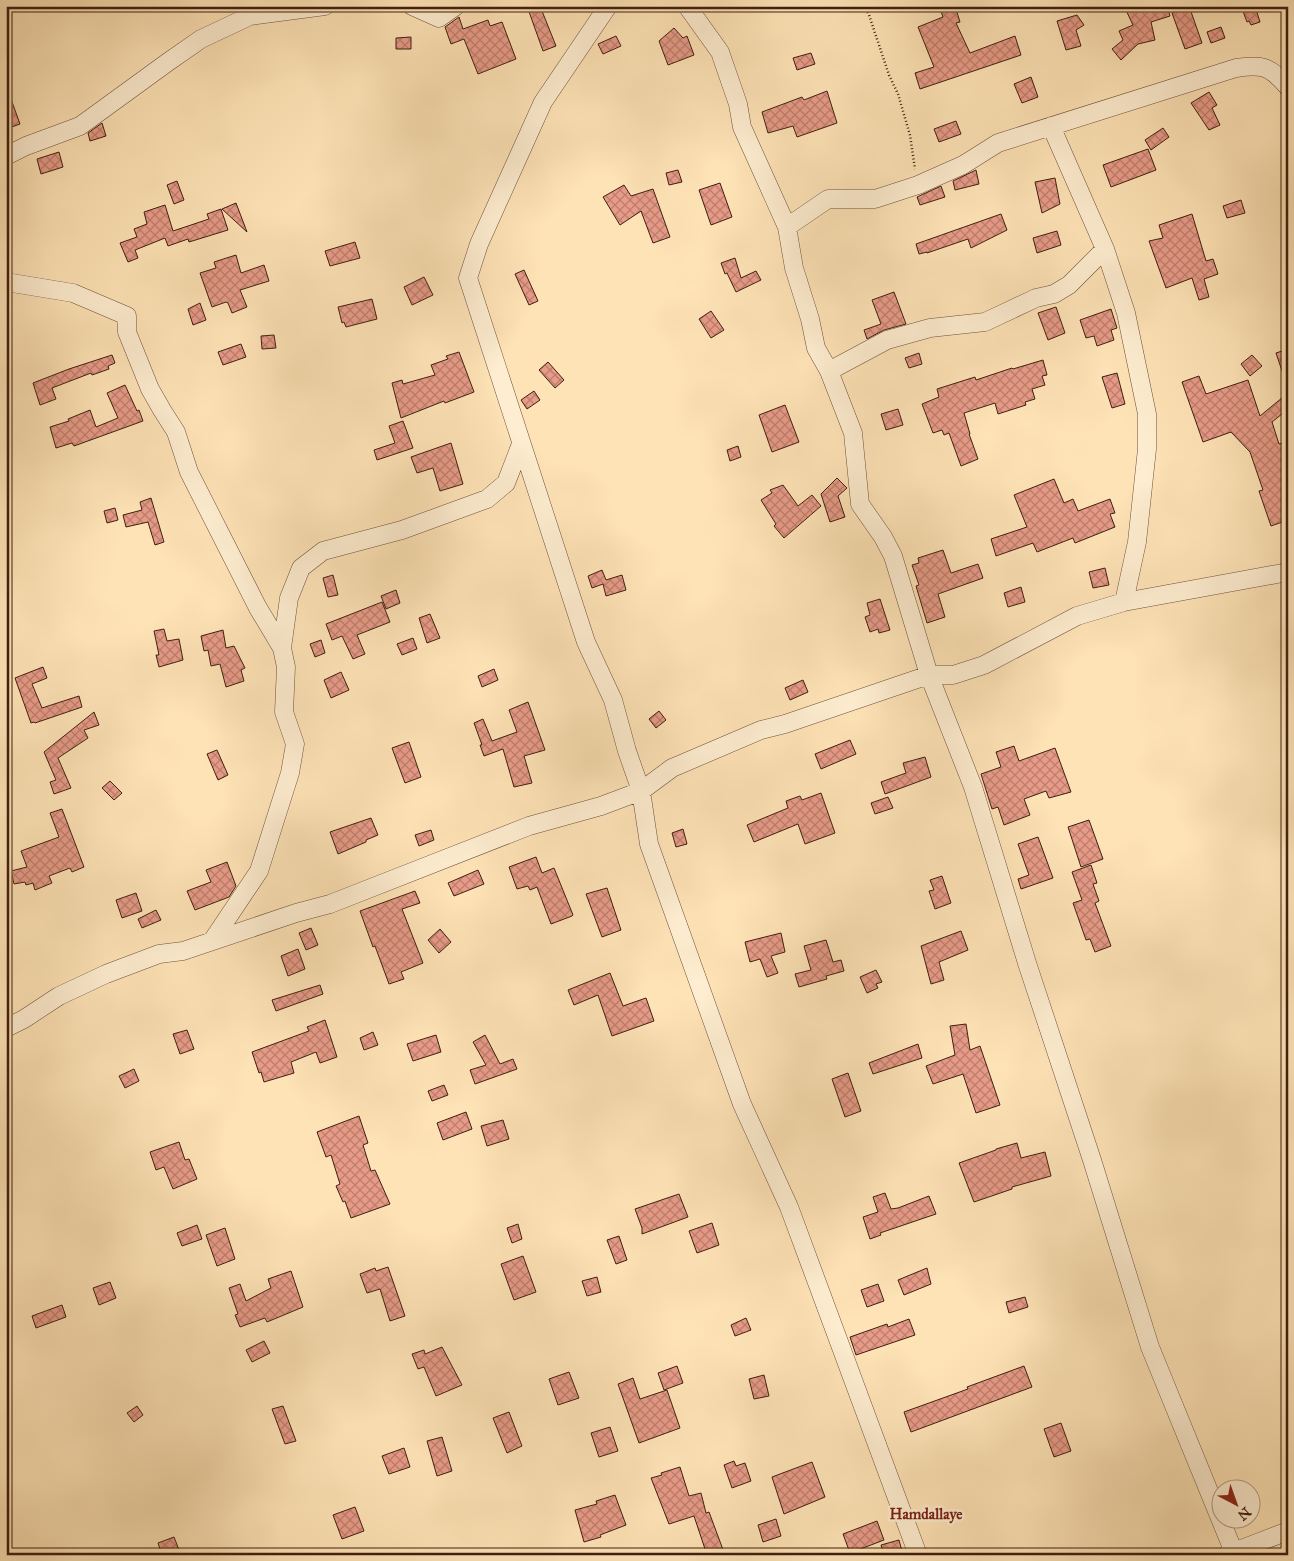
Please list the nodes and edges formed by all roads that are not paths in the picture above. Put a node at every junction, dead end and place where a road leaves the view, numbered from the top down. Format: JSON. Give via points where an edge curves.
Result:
{"nodes":[{"id":1,"x":325,"y":6,"type":"edge"},
{"id":2,"x":412,"y":6,"type":"edge"},
{"id":3,"x":456,"y":6,"type":"edge"},
{"id":4,"x":608,"y":6,"type":"edge"},
{"id":5,"x":686,"y":6,"type":"edge"},
{"id":6,"x":1288,"y":87,"type":"edge"},
{"id":7,"x":1051,"y":126,"type":"junction"},
{"id":8,"x":6,"y":156,"type":"edge"},
{"id":9,"x":787,"y":227,"type":"junction"},
{"id":10,"x":1105,"y":249,"type":"junction"},
{"id":11,"x":6,"y":282,"type":"edge"},
{"id":12,"x":829,"y":371,"type":"junction"},
{"id":13,"x":521,"y":444,"type":"junction"},
{"id":14,"x":1288,"y":572,"type":"edge"},
{"id":15,"x":1124,"y":602,"type":"junction"},
{"id":16,"x":282,"y":648,"type":"junction"},
{"id":17,"x":929,"y":675,"type":"junction"},
{"id":18,"x":641,"y":791,"type":"junction"},
{"id":19,"x":212,"y":941,"type":"junction"},
{"id":20,"x":6,"y":1028,"type":"edge"},
{"id":21,"x":1288,"y":1530,"type":"edge"},
{"id":22,"x":1231,"y":1554,"type":"edge"},
{"id":23,"x":918,"y":1555,"type":"edge"}],
"edges":[{"from":1,"to":8,"type":"street","via":[[250,16],[201,39],[80,126]]},
{"from":2,"to":3,"type":"street","via":[[439,18]]},
{"from":4,"to":13,"type":"street","via":[[543,102],[478,244],[468,278]]},
{"from":5,"to":9,"type":"street","via":[[720,52],[738,104],[742,127]]},
{"from":6,"to":7,"type":"street","via":[[1272,71],[1257,65],[1236,68]]},
{"from":7,"to":9,"type":"street","via":[[998,143],[963,165],[918,185],[875,198],[828,199]]},
{"from":7,"to":10,"type":"street"},
{"from":9,"to":12,"type":"street","via":[[794,268],[816,348]]},
{"from":10,"to":12,"type":"street","via":[[1070,285],[1054,294],[1036,298],[985,322],[930,328],[887,340]]},
{"from":10,"to":15,"type":"street","via":[[1126,313],[1147,414],[1147,449],[1137,542]]},
{"from":11,"to":16,"type":"street","via":[[73,293],[126,316],[127,332],[150,389],[176,432],[190,472],[258,608]]},
{"from":12,"to":17,"type":"street","via":[[853,433],[860,504],[893,556]]},
{"from":13,"to":16,"type":"street","via":[[506,483],[488,499],[402,530],[323,551],[302,568],[288,598]]},
{"from":13,"to":18,"type":"street","via":[[586,642],[612,700]]},
{"from":14,"to":15,"type":"street"},
{"from":15,"to":17,"type":"street","via":[[1077,616],[984,665],[953,675]]},
{"from":16,"to":19,"type":"street","via":[[286,667],[284,712],[296,744],[290,773],[259,871]]},
{"from":17,"to":18,"type":"street","via":[[761,730],[672,768]]},
{"from":17,"to":22,"type":"street","via":[[973,787],[1150,1348]]},
{"from":18,"to":19,"type":"street","via":[[529,826],[330,904]]},
{"from":18,"to":23,"type":"street","via":[[649,844],[738,1094],[788,1207]]},
{"from":19,"to":20,"type":"street","via":[[160,954],[106,974],[59,996]]},
{"from":21,"to":22,"type":"street"}]}
